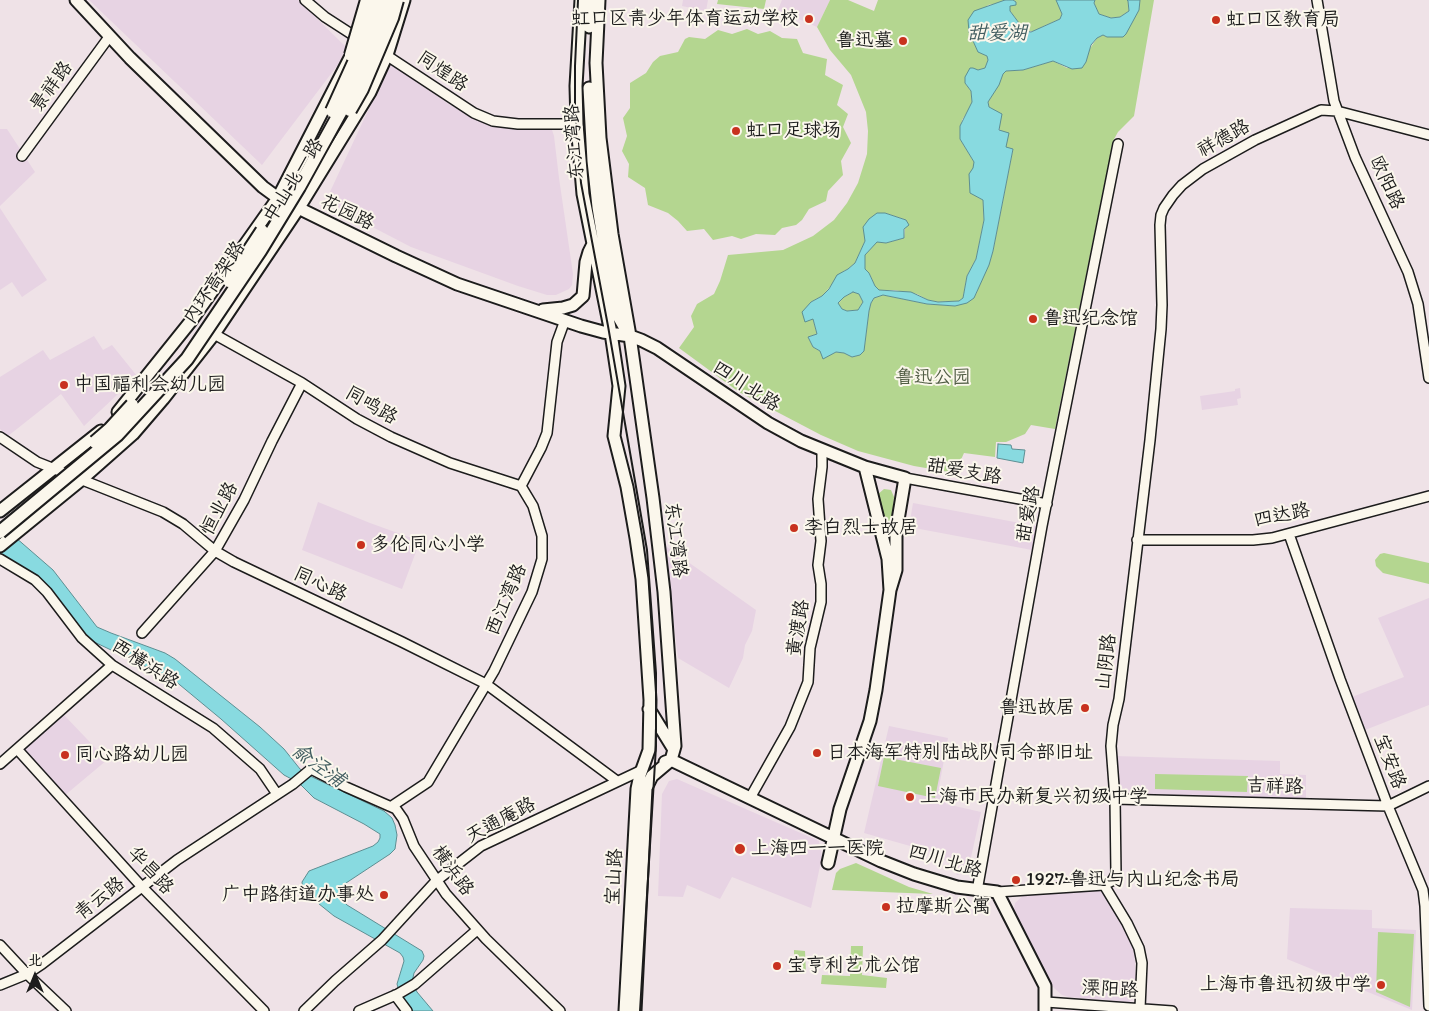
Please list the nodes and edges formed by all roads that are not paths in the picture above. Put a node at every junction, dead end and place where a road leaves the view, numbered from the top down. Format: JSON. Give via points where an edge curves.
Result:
{"nodes":[{"id":1,"x":76,"y":0,"type":"edge"},
{"id":2,"x":304,"y":0,"type":"edge"},
{"id":3,"x":367,"y":0,"type":"edge"},
{"id":4,"x":373,"y":0,"type":"edge"},
{"id":5,"x":378,"y":0,"type":"edge"},
{"id":6,"x":388,"y":0,"type":"edge"},
{"id":7,"x":397,"y":0,"type":"edge"},
{"id":8,"x":404,"y":0,"type":"edge"},
{"id":9,"x":580,"y":0,"type":"edge"},
{"id":10,"x":591,"y":0,"type":"edge"},
{"id":11,"x":599,"y":0,"type":"edge"},
{"id":12,"x":1317,"y":0,"type":"edge"},
{"id":13,"x":109,"y":37,"type":"junction"},
{"id":14,"x":360,"y":39,"type":"junction"},
{"id":15,"x":386,"y":55,"type":"junction"},
{"id":16,"x":336,"y":103,"type":"junction"},
{"id":17,"x":1337,"y":110,"type":"junction"},
{"id":18,"x":577,"y":124,"type":"junction"},
{"id":19,"x":1429,"y":135,"type":"edge"},
{"id":20,"x":1118,"y":144,"type":"dead end"},
{"id":21,"x":22,"y":156,"type":"dead end"},
{"id":22,"x":299,"y":186,"type":"junction"},
{"id":23,"x":278,"y":198,"type":"junction"},
{"id":24,"x":298,"y":209,"type":"junction"},
{"id":25,"x":593,"y":244,"type":"junction"},
{"id":26,"x":538,"y":310,"type":"junction"},
{"id":27,"x":565,"y":320,"type":"junction"},
{"id":28,"x":1161,"y":329,"type":"joint"},
{"id":29,"x":214,"y":334,"type":"junction"},
{"id":30,"x":611,"y":334,"type":"junction"},
{"id":31,"x":630,"y":336,"type":"junction"},
{"id":32,"x":1429,"y":378,"type":"edge"},
{"id":33,"x":302,"y":383,"type":"junction"},
{"id":34,"x":0,"y":437,"type":"edge"},
{"id":35,"x":822,"y":450,"type":"junction"},
{"id":36,"x":865,"y":467,"type":"junction"},
{"id":37,"x":52,"y":469,"type":"junction"},
{"id":38,"x":905,"y":478,"type":"junction"},
{"id":39,"x":81,"y":480,"type":"junction"},
{"id":40,"x":521,"y":486,"type":"junction"},
{"id":41,"x":1429,"y":496,"type":"edge"},
{"id":42,"x":1047,"y":504,"type":"junction"},
{"id":43,"x":0,"y":511,"type":"edge"},
{"id":44,"x":0,"y":523,"type":"edge"},
{"id":45,"x":0,"y":532,"type":"edge"},
{"id":46,"x":896,"y":532,"type":"junction"},
{"id":47,"x":1288,"y":534,"type":"junction"},
{"id":48,"x":881,"y":536,"type":"junction"},
{"id":49,"x":1137,"y":540,"type":"junction"},
{"id":50,"x":0,"y":546,"type":"edge"},
{"id":51,"x":215,"y":551,"type":"junction"},
{"id":52,"x":0,"y":559,"type":"edge"},
{"id":53,"x":890,"y":590,"type":"junction"},
{"id":54,"x":142,"y":632,"type":"dead end"},
{"id":55,"x":112,"y":665,"type":"junction"},
{"id":56,"x":486,"y":684,"type":"junction"},
{"id":57,"x":650,"y":709,"type":"junction"},
{"id":58,"x":17,"y":749,"type":"junction"},
{"id":59,"x":672,"y":755,"type":"junction"},
{"id":60,"x":0,"y":764,"type":"edge"},
{"id":61,"x":642,"y":770,"type":"junction"},
{"id":62,"x":617,"y":781,"type":"junction"},
{"id":63,"x":1429,"y":786,"type":"edge"},
{"id":64,"x":646,"y":792,"type":"junction"},
{"id":65,"x":277,"y":794,"type":"junction"},
{"id":66,"x":750,"y":798,"type":"junction"},
{"id":67,"x":1115,"y":798,"type":"junction"},
{"id":68,"x":392,"y":806,"type":"junction"},
{"id":69,"x":1388,"y":806,"type":"junction"},
{"id":70,"x":833,"y":837,"type":"junction"},
{"id":71,"x":828,"y":864,"type":"dead end"},
{"id":72,"x":436,"y":881,"type":"junction"},
{"id":73,"x":1104,"y":885,"type":"junction"},
{"id":74,"x":142,"y":887,"type":"junction"},
{"id":75,"x":977,"y":890,"type":"junction"},
{"id":76,"x":997,"y":892,"type":"junction"},
{"id":77,"x":1427,"y":899,"type":"edge"},
{"id":78,"x":477,"y":930,"type":"junction"},
{"id":79,"x":1427,"y":941,"type":"edge"},
{"id":80,"x":0,"y":945,"type":"edge"},
{"id":81,"x":27,"y":974,"type":"junction"},
{"id":82,"x":0,"y":984,"type":"edge"},
{"id":83,"x":396,"y":994,"type":"junction"},
{"id":84,"x":1429,"y":1006,"type":"edge"},
{"id":85,"x":1045,"y":1007,"type":"edge"},
{"id":86,"x":1140,"y":1008,"type":"junction"},
{"id":87,"x":66,"y":1011,"type":"edge"},
{"id":88,"x":264,"y":1011,"type":"edge"},
{"id":89,"x":304,"y":1011,"type":"edge"},
{"id":90,"x":359,"y":1011,"type":"edge"},
{"id":91,"x":407,"y":1011,"type":"edge"},
{"id":92,"x":560,"y":1011,"type":"edge"},
{"id":93,"x":625,"y":1011,"type":"edge"},
{"id":94,"x":635,"y":1011,"type":"edge"},
{"id":95,"x":1171,"y":1011,"type":"edge"}],
"edges":[{"from":1,"to":13,"type":"main road","name":"花园路"},
{"from":2,"to":14,"type":"street","name":"同煌路"},
{"from":3,"to":16,"type":"highway","bridge":true},
{"from":4,"to":14,"type":"main road","name":"中山北一路"},
{"from":5,"to":16,"type":"highway","name":"内环高架路","bridge":true},
{"from":6,"to":22,"type":"highway","name":"内环高架路","bridge":true,"via":[[376,38],[347,100]]},
{"from":7,"to":22,"type":"highway","bridge":true,"via":[[362,89]]},
{"from":8,"to":15,"type":"main road","name":"中山北一路"},
{"from":9,"to":18,"type":"main road"},
{"from":10,"to":31,"type":"main road","name":"东江湾路","via":[[590,106],[596,187],[614,306]]},
{"from":11,"to":31,"type":"main road","name":"东江湾路","via":[[596,63],[600,138],[612,239]]},
{"from":12,"to":17,"type":"street","name":"欧阳路","via":[[1331,91]]},
{"from":13,"to":21,"type":"street","name":"景祥路"},
{"from":13,"to":23,"type":"main road","name":"花园路"},
{"from":14,"to":15,"type":"street","name":"同煌路"},
{"from":14,"to":23,"type":"main road","name":"中山北一路"},
{"from":15,"to":18,"type":"street","name":"同煌路","via":[[465,107],[493,121]]},
{"from":15,"to":24,"type":"main road","name":"中山北一路","via":[[370,92]]},
{"from":16,"to":44,"type":"highway","name":"内环高架路","bridge":true,"via":[[312,150],[254,244],[180,354],[110,429]]},
{"from":17,"to":19,"type":"street","name":"祥德路"},
{"from":17,"to":28,"type":"street","name":"祥德路","via":[[1317,111],[1255,140],[1203,169],[1173,194],[1161,215]]},
{"from":17,"to":32,"type":"street","name":"欧阳路","via":[[1408,272],[1418,304]]},
{"from":18,"to":25,"type":"main road"},
{"from":20,"to":42,"type":"street","name":"甜爱路"},
{"from":22,"to":45,"type":"highway","name":"内环高架路","bridge":true,"via":[[260,251],[187,359],[117,435]]},
{"from":23,"to":24,"type":"main road","name":"花园路"},
{"from":23,"to":37,"type":"main road","name":"中山北一路","via":[[145,380],[104,428]]},
{"from":24,"to":26,"type":"main road","name":"花园路","via":[[457,284]]},
{"from":24,"to":29,"type":"main road","name":"中山北一路"},
{"from":25,"to":26,"type":"main road","via":[[586,262],[583,296],[578,302],[563,308]]},
{"from":25,"to":30,"type":"main road"},
{"from":26,"to":27,"type":"main road","name":"花园路"},
{"from":27,"to":30,"type":"main road","name":"花园路"},
{"from":27,"to":40,"type":"street","via":[[557,342],[547,433]]},
{"from":28,"to":49,"type":"street","name":"山阴路"},
{"from":29,"to":33,"type":"street","name":"同鸣路"},
{"from":29,"to":39,"type":"main road","name":"中山北一路","via":[[133,434]]},
{"from":30,"to":31,"type":"main road","name":"四川北路"},
{"from":30,"to":57,"type":"main road","name":"东江湾路","via":[[619,390],[614,436],[627,487],[642,580]]},
{"from":31,"to":35,"type":"main road","name":"四川北路","via":[[657,348],[768,424]]},
{"from":31,"to":59,"type":"main road","name":"东江湾路","via":[[664,592]]},
{"from":33,"to":40,"type":"street","name":"同鸣路","via":[[391,437],[450,463]]},
{"from":33,"to":51,"type":"street","name":"恒业路"},
{"from":34,"to":37,"type":"street","name":"同心路"},
{"from":35,"to":36,"type":"main road","name":"四川北路"},
{"from":35,"to":66,"type":"street","name":"黄渡路","via":[[818,499],[820,602],[810,648],[808,682],[790,727]]},
{"from":36,"to":38,"type":"main road","name":"四川北路"},
{"from":36,"to":48,"type":"main road"},
{"from":37,"to":39,"type":"street","name":"同心路"},
{"from":37,"to":43,"type":"main road","name":"中山北一路"},
{"from":38,"to":42,"type":"street","name":"甜爱支路"},
{"from":38,"to":46,"type":"main road"},
{"from":39,"to":50,"type":"main road","name":"中山北一路"},
{"from":39,"to":51,"type":"street","name":"同心路","via":[[163,512]]},
{"from":40,"to":56,"type":"street","name":"西江湾路","via":[[538,520],[542,559],[526,607]]},
{"from":41,"to":47,"type":"street","name":"四达路"},
{"from":42,"to":75,"type":"street","name":"甜爱路"},
{"from":46,"to":48,"type":"main road","via":[[890,542]]},
{"from":46,"to":53,"type":"main road","via":[[896,570]]},
{"from":47,"to":49,"type":"street","name":"四达路","via":[[1253,540]]},
{"from":47,"to":69,"type":"street","name":"宝安路"},
{"from":48,"to":53,"type":"main road","via":[[888,559]]},
{"from":49,"to":67,"type":"street","name":"山阴路","via":[[1119,699],[1112,732]]},
{"from":51,"to":54,"type":"street","name":"恒业路"},
{"from":51,"to":56,"type":"street","name":"同心路"},
{"from":52,"to":55,"type":"street","name":"西横浜路","via":[[36,580],[82,638]]},
{"from":53,"to":70,"type":"main road","via":[[870,721]]},
{"from":55,"to":58,"type":"street"},
{"from":55,"to":65,"type":"street","name":"西横浜路","via":[[213,728],[260,769]]},
{"from":56,"to":62,"type":"street","name":"同心路"},
{"from":56,"to":68,"type":"street","name":"西江湾路","via":[[428,782]]},
{"from":57,"to":59,"type":"main road","name":"东江湾路"},
{"from":57,"to":61,"type":"main road","name":"东江湾路","via":[[649,750]]},
{"from":58,"to":60,"type":"street"},
{"from":58,"to":74,"type":"street","name":"华昌路"},
{"from":59,"to":61,"type":"main road"},
{"from":59,"to":64,"type":"main road","name":"宝山路","via":[[652,776]]},
{"from":59,"to":66,"type":"main road"},
{"from":61,"to":62,"type":"street","name":"天通庵路"},
{"from":61,"to":64,"type":"main road","name":"宝山路"},
{"from":61,"to":93,"type":"main road","name":"宝山路","via":[[637,789]]},
{"from":62,"to":72,"type":"street","name":"天通庵路","via":[[481,846]]},
{"from":63,"to":69,"type":"street","name":"吉祥路"},
{"from":64,"to":94,"type":"main road","name":"宝山路"},
{"from":65,"to":68,"type":"street","name":"青云路","via":[[310,770]]},
{"from":65,"to":74,"type":"street","name":"青云路","via":[[191,850]]},
{"from":66,"to":70,"type":"main road"},
{"from":67,"to":69,"type":"street","name":"吉祥路"},
{"from":67,"to":73,"type":"street","name":"山阴路","via":[[1117,869],[1112,881]]},
{"from":68,"to":72,"type":"street","name":"横浜路","via":[[403,819],[414,846]]},
{"from":69,"to":77,"type":"street","name":"宝安路"},
{"from":70,"to":71,"type":"main road"},
{"from":70,"to":75,"type":"main road","name":"四川北路","via":[[914,874]]},
{"from":72,"to":78,"type":"street","name":"横浜路"},
{"from":72,"to":89,"type":"street","name":"天通庵路","via":[[382,940]]},
{"from":73,"to":76,"type":"street"},
{"from":73,"to":86,"type":"street","via":[[1139,948],[1142,963]]},
{"from":74,"to":81,"type":"street","name":"青云路"},
{"from":74,"to":88,"type":"street","name":"华昌路"},
{"from":75,"to":76,"type":"main road","name":"四川北路"},
{"from":76,"to":85,"type":"main road","name":"四川北路","via":[[1045,986]]},
{"from":77,"to":79,"type":"street","name":"宝安路"},
{"from":78,"to":83,"type":"street","via":[[415,984]]},
{"from":78,"to":92,"type":"street","name":"横浜路"},
{"from":79,"to":84,"type":"street","name":"宝安路"},
{"from":80,"to":81,"type":"street"},
{"from":81,"to":82,"type":"street","name":"青云路"},
{"from":81,"to":87,"type":"street"},
{"from":83,"to":90,"type":"street"},
{"from":83,"to":91,"type":"street"},
{"from":85,"to":86,"type":"street","name":"溧阳路"},
{"from":86,"to":95,"type":"street","name":"溧阳路"}]}
